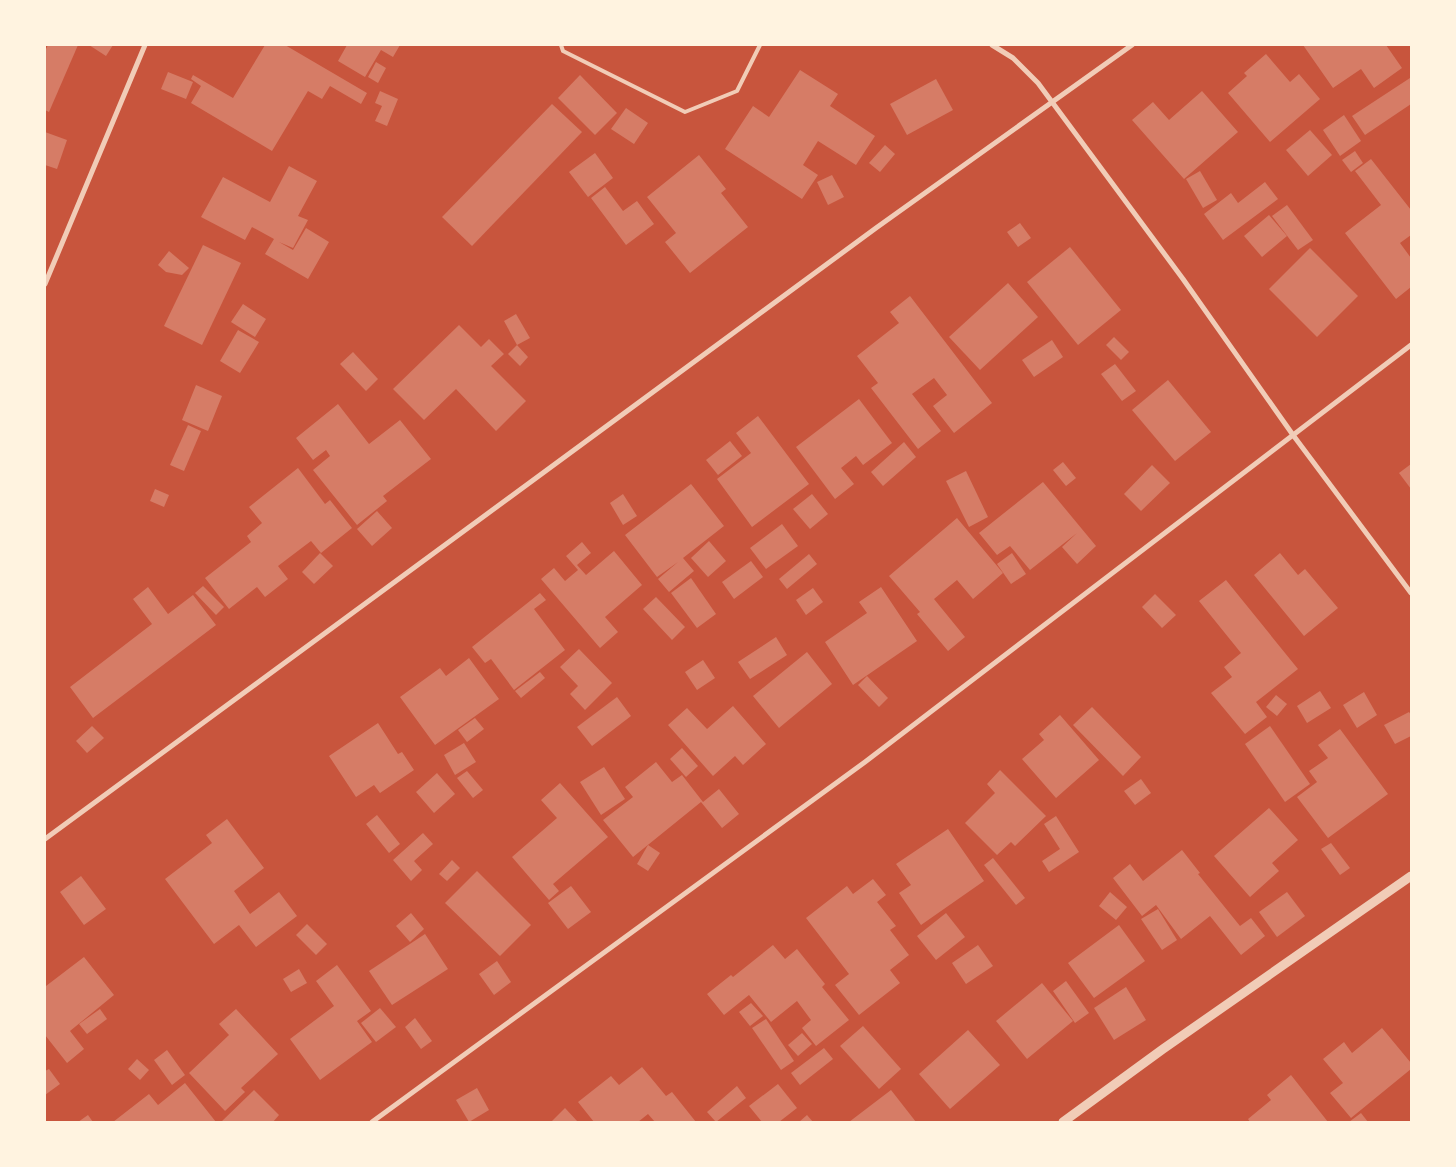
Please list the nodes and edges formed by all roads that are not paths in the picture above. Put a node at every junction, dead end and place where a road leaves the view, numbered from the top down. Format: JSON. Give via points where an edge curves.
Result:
{"nodes":[{"id":1,"x":145,"y":45,"type":"edge"},
{"id":2,"x":561,"y":45,"type":"edge"},
{"id":3,"x":760,"y":45,"type":"edge"},
{"id":4,"x":992,"y":45,"type":"edge"},
{"id":5,"x":1132,"y":45,"type":"edge"},
{"id":6,"x":1052,"y":103,"type":"junction"},
{"id":7,"x":45,"y":284,"type":"edge"},
{"id":8,"x":1411,"y":345,"type":"edge"},
{"id":9,"x":1293,"y":435,"type":"junction"},
{"id":10,"x":1411,"y":592,"type":"edge"},
{"id":11,"x":45,"y":839,"type":"edge"},
{"id":12,"x":1411,"y":876,"type":"edge"},
{"id":13,"x":372,"y":1122,"type":"edge"},
{"id":14,"x":1063,"y":1122,"type":"edge"}],
"edges":[{"from":1,"to":7,"type":"street"},
{"from":2,"to":3,"type":"lane","via":[[563,51],[685,112],[737,91]]},
{"from":4,"to":6,"type":"street","via":[[1013,58],[1038,83]]},
{"from":5,"to":6,"type":"street"},
{"from":6,"to":9,"type":"street","via":[[1183,278]]},
{"from":6,"to":11,"type":"street","via":[[876,228]]},
{"from":8,"to":9,"type":"street"},
{"from":9,"to":10,"type":"street"},
{"from":9,"to":13,"type":"street","via":[[865,762]]},
{"from":12,"to":14,"type":"street"}]}
